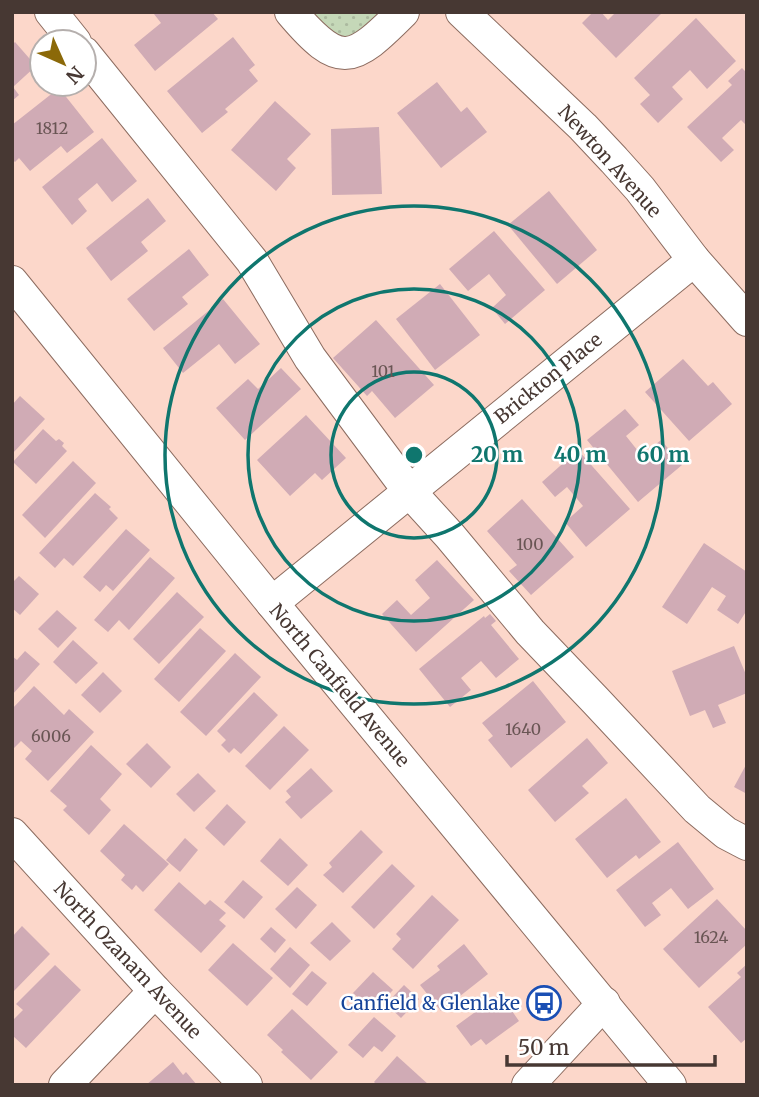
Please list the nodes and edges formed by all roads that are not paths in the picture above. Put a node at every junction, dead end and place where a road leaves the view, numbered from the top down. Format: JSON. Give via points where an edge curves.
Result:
{"nodes":[{"id":1,"x":51,"y":12,"type":"edge"},
{"id":2,"x":290,"y":12,"type":"edge"},
{"id":3,"x":403,"y":12,"type":"edge"},
{"id":4,"x":462,"y":12,"type":"edge"},
{"id":5,"x":64,"y":28,"type":"edge"},
{"id":6,"x":98,"y":70,"type":"edge"},
{"id":7,"x":695,"y":260,"type":"junction"},
{"id":8,"x":12,"y":282,"type":"edge"},
{"id":9,"x":747,"y":320,"type":"edge"},
{"id":10,"x":409,"y":491,"type":"junction"},
{"id":11,"x":272,"y":603,"type":"junction"},
{"id":12,"x":12,"y":834,"type":"edge"},
{"id":13,"x":747,"y":844,"type":"edge"},
{"id":14,"x":155,"y":991,"type":"junction"},
{"id":15,"x":604,"y":1003,"type":"junction"},
{"id":16,"x":65,"y":1085,"type":"edge"},
{"id":17,"x":246,"y":1085,"type":"edge"},
{"id":18,"x":528,"y":1085,"type":"edge"},
{"id":19,"x":670,"y":1085,"type":"edge"}],
"edges":[{"from":1,"to":5,"type":"street"},
{"from":2,"to":3,"type":"street","via":[[308,33],[339,54],[354,53]]},
{"from":4,"to":7,"type":"street","name":"Newton Avenue","via":[[591,135]]},
{"from":6,"to":10,"type":"street","via":[[252,261],[310,358]]},
{"from":7,"to":9,"type":"street","name":"Newton Avenue"},
{"from":7,"to":10,"type":"street","name":"Brickton Place"},
{"from":8,"to":11,"type":"street","name":"North Canfield Avenue"},
{"from":10,"to":11,"type":"street","name":"Brickton Place"},
{"from":10,"to":13,"type":"street","via":[[530,632],[697,809],[726,834]]},
{"from":11,"to":15,"type":"street","name":"North Canfield Avenue"},
{"from":12,"to":14,"type":"street","name":"North Ozanam Avenue"},
{"from":14,"to":16,"type":"street"},
{"from":14,"to":17,"type":"street","name":"North Ozanam Avenue"},
{"from":15,"to":18,"type":"street"},
{"from":15,"to":19,"type":"street","name":"North Canfield Avenue"}]}
